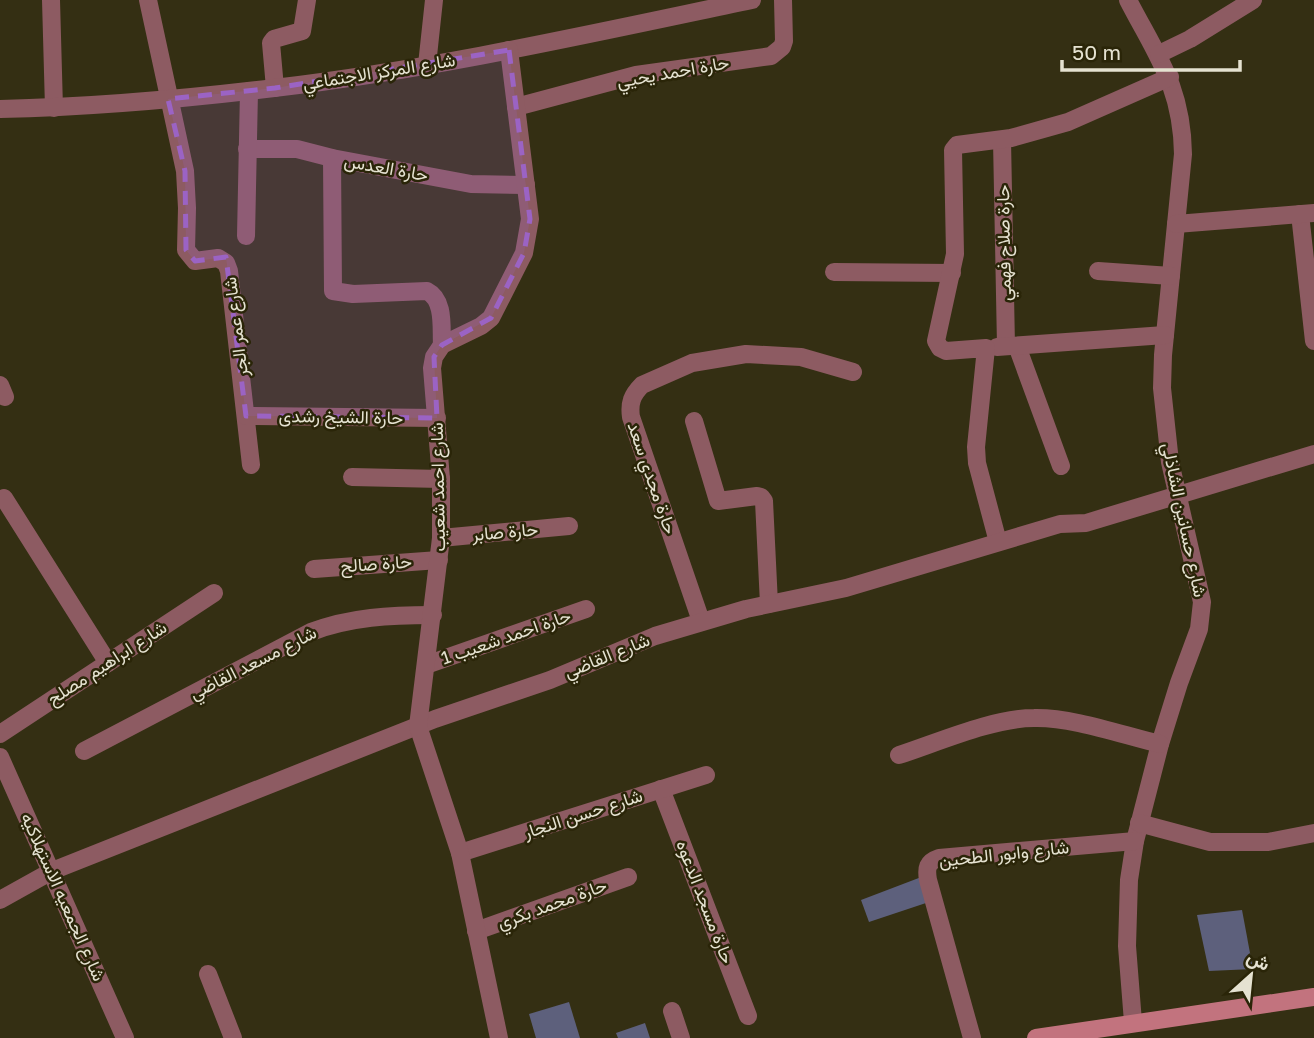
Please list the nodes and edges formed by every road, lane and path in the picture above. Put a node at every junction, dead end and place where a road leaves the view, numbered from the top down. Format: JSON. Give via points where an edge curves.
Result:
{"nodes":[{"id":1,"x":51,"y":0,"type":"edge"},
{"id":2,"x":148,"y":0,"type":"edge"},
{"id":3,"x":307,"y":0,"type":"edge"},
{"id":4,"x":434,"y":0,"type":"edge"},
{"id":5,"x":752,"y":0,"type":"edge"},
{"id":6,"x":783,"y":0,"type":"edge"},
{"id":7,"x":1128,"y":0,"type":"edge"},
{"id":8,"x":1253,"y":0,"type":"edge"},
{"id":9,"x":728,"y":3,"type":"edge"},
{"id":10,"x":509,"y":50,"type":"junction"},
{"id":11,"x":1159,"y":54,"type":"junction"},
{"id":12,"x":427,"y":65,"type":"junction"},
{"id":13,"x":1170,"y":77,"type":"junction"},
{"id":14,"x":275,"y":88,"type":"junction"},
{"id":15,"x":249,"y":91,"type":"junction"},
{"id":16,"x":168,"y":99,"type":"junction"},
{"id":17,"x":516,"y":107,"type":"junction"},
{"id":18,"x":54,"y":108,"type":"junction"},
{"id":19,"x":0,"y":109,"type":"edge"},
{"id":20,"x":1002,"y":140,"type":"junction"},
{"id":21,"x":247,"y":149,"type":"junction"},
{"id":22,"x":332,"y":158,"type":"junction"},
{"id":23,"x":526,"y":185,"type":"junction"},
{"id":24,"x":1307,"y":214,"type":"edge"},
{"id":25,"x":1176,"y":224,"type":"junction"},
{"id":26,"x":246,"y":236,"type":"dead end"},
{"id":27,"x":1098,"y":271,"type":"dead end"},
{"id":28,"x":834,"y":272,"type":"dead end"},
{"id":29,"x":951,"y":272,"type":"junction"},
{"id":30,"x":1171,"y":276,"type":"junction"},
{"id":31,"x":1165,"y":335,"type":"junction"},
{"id":32,"x":1314,"y":341,"type":"edge"},
{"id":33,"x":442,"y":345,"type":"junction"},
{"id":34,"x":1011,"y":346,"type":"junction"},
{"id":35,"x":986,"y":348,"type":"junction"},
{"id":36,"x":853,"y":372,"type":"dead end"},
{"id":37,"x":246,"y":416,"type":"junction"},
{"id":38,"x":437,"y":418,"type":"junction"},
{"id":39,"x":694,"y":421,"type":"dead end"},
{"id":40,"x":1314,"y":454,"type":"edge"},
{"id":41,"x":251,"y":465,"type":"dead end"},
{"id":42,"x":1061,"y":466,"type":"dead end"},
{"id":43,"x":352,"y":477,"type":"dead end"},
{"id":44,"x":441,"y":478,"type":"junction"},
{"id":45,"x":1177,"y":495,"type":"junction"},
{"id":46,"x":4,"y":498,"type":"dead end"},
{"id":47,"x":569,"y":526,"type":"dead end"},
{"id":48,"x":442,"y":538,"type":"junction"},
{"id":49,"x":998,"y":542,"type":"junction"},
{"id":50,"x":439,"y":560,"type":"junction"},
{"id":51,"x":314,"y":569,"type":"dead end"},
{"id":52,"x":214,"y":593,"type":"dead end"},
{"id":53,"x":769,"y":604,"type":"junction"},
{"id":54,"x":586,"y":609,"type":"dead end"},
{"id":55,"x":433,"y":615,"type":"junction"},
{"id":56,"x":701,"y":621,"type":"junction"},
{"id":57,"x":108,"y":663,"type":"junction"},
{"id":58,"x":426,"y":665,"type":"junction"},
{"id":59,"x":418,"y":726,"type":"junction"},
{"id":60,"x":0,"y":734,"type":"edge"},
{"id":61,"x":1160,"y":744,"type":"junction"},
{"id":62,"x":84,"y":751,"type":"dead end"},
{"id":63,"x":899,"y":755,"type":"dead end"},
{"id":64,"x":0,"y":757,"type":"edge"},
{"id":65,"x":706,"y":775,"type":"dead end"},
{"id":66,"x":661,"y":789,"type":"junction"},
{"id":67,"x":1137,"y":832,"type":"junction"},
{"id":68,"x":1314,"y":832,"type":"edge"},
{"id":69,"x":460,"y":853,"type":"junction"},
{"id":70,"x":52,"y":871,"type":"junction"},
{"id":71,"x":628,"y":877,"type":"dead end"},
{"id":72,"x":0,"y":900,"type":"edge"},
{"id":73,"x":477,"y":931,"type":"junction"},
{"id":74,"x":208,"y":974,"type":"dead end"},
{"id":75,"x":1314,"y":997,"type":"edge"},
{"id":76,"x":672,"y":1011,"type":"dead end"},
{"id":77,"x":748,"y":1016,"type":"dead end"},
{"id":78,"x":1133,"y":1022,"type":"junction"},
{"id":79,"x":125,"y":1038,"type":"edge"},
{"id":80,"x":233,"y":1038,"type":"edge"},
{"id":81,"x":499,"y":1038,"type":"edge"},
{"id":82,"x":681,"y":1038,"type":"edge"},
{"id":83,"x":972,"y":1038,"type":"edge"},
{"id":84,"x":1036,"y":1038,"type":"edge"}],
"edges":[{"from":1,"to":18,"type":"street"},
{"from":2,"to":16,"type":"street"},
{"from":3,"to":14,"type":"street","via":[[302,31],[271,43]]},
{"from":4,"to":12,"type":"street"},
{"from":5,"to":9,"type":"street","name":"شارع المركز الاجتماعي"},
{"from":6,"to":17,"type":"street","name":"حارة احمد يحيي","via":[[784,41],[771,56],[636,75]]},
{"from":7,"to":11,"type":"street","name":"شارع حسانين الشاذلي"},
{"from":8,"to":11,"type":"street"},
{"from":9,"to":10,"type":"street","name":"شارع المركز الاجتماعي"},
{"from":10,"to":12,"type":"street","name":"شارع المركز الاجتماعي"},
{"from":10,"to":17,"type":"street"},
{"from":11,"to":13,"type":"street","name":"شارع حسانين الشاذلي"},
{"from":12,"to":14,"type":"street","name":"شارع المركز الاجتماعي"},
{"from":13,"to":20,"type":"street","via":[[1068,122]]},
{"from":13,"to":25,"type":"street","name":"شارع حسانين الشاذلي","via":[[1183,134]]},
{"from":14,"to":15,"type":"street","name":"شارع المركز الاجتماعي"},
{"from":15,"to":16,"type":"street","name":"شارع المركز الاجتماعي"},
{"from":15,"to":21,"type":"street"},
{"from":16,"to":18,"type":"street","name":"شارع المركز الاجتماعي"},
{"from":16,"to":37,"type":"street","name":"شارع عمر الجر","via":[[184,171],[187,250],[195,261],[218,258],[228,266]]},
{"from":17,"to":23,"type":"street"},
{"from":18,"to":19,"type":"street","name":"شارع المركز الاجتماعي"},
{"from":20,"to":29,"type":"street","via":[[957,145],[953,150]]},
{"from":20,"to":34,"type":"street","name":"حارة صلاح فهمي"},
{"from":21,"to":22,"type":"street","name":"حارة العدس","via":[[296,149]]},
{"from":21,"to":26,"type":"street"},
{"from":22,"to":23,"type":"street","name":"حارة العدس","via":[[471,184]]},
{"from":22,"to":33,"type":"street","name":"شارع احمد شعيب","via":[[333,291],[432,293],[439,305]]},
{"from":23,"to":33,"type":"street","via":[[530,219],[524,253],[503,297],[481,326]]},
{"from":24,"to":25,"type":"street"},
{"from":24,"to":32,"type":"street"},
{"from":25,"to":30,"type":"street","name":"شارع حسانين الشاذلي"},
{"from":27,"to":30,"type":"street"},
{"from":28,"to":29,"type":"street"},
{"from":29,"to":35,"type":"street","via":[[937,345],[946,351]]},
{"from":30,"to":31,"type":"street","name":"شارع حسانين الشاذلي"},
{"from":31,"to":34,"type":"street"},
{"from":31,"to":45,"type":"street","name":"شارع حسانين الشاذلي","via":[[1164,412]]},
{"from":33,"to":38,"type":"street","name":"شارع احمد شعيب","via":[[432,368]]},
{"from":34,"to":35,"type":"street"},
{"from":34,"to":42,"type":"street","name":"حارة صلاح فهمي"},
{"from":35,"to":49,"type":"street","via":[[976,447]]},
{"from":36,"to":56,"type":"street","name":"حارة مجدي سعد","via":[[801,357],[746,354],[692,363],[642,385],[631,399],[631,417]]},
{"from":37,"to":38,"type":"street","name":"حارة الشيخ رشدى"},
{"from":37,"to":41,"type":"street","name":"شارع عمر الجر"},
{"from":38,"to":44,"type":"street","name":"شارع احمد شعيب"},
{"from":39,"to":53,"type":"street","via":[[718,501],[757,496],[764,501]]},
{"from":40,"to":45,"type":"street","name":"شارع القاضي"},
{"from":43,"to":44,"type":"street"},
{"from":44,"to":48,"type":"street","name":"شارع احمد شعيب"},
{"from":45,"to":49,"type":"street","name":"شارع القاضي","via":[[1086,523],[1060,524]]},
{"from":45,"to":61,"type":"street","name":"شارع حسانين الشاذلي","via":[[1202,602],[1199,629]]},
{"from":46,"to":57,"type":"street"},
{"from":47,"to":48,"type":"street","name":"حارة صابر"},
{"from":48,"to":50,"type":"street","name":"شارع احمد شعيب"},
{"from":49,"to":53,"type":"street","name":"شارع القاضي","via":[[846,589]]},
{"from":50,"to":51,"type":"street","name":"حارة صالح"},
{"from":50,"to":55,"type":"street","name":"شارع احمد شعيب"},
{"from":52,"to":57,"type":"street","name":"شارع ابراهيم مصلح"},
{"from":53,"to":56,"type":"street","name":"شارع القاضي"},
{"from":54,"to":58,"type":"street","name":"حارة احمد شعيب 1"},
{"from":55,"to":58,"type":"street","name":"شارع احمد شعيب"},
{"from":55,"to":62,"type":"street","name":"شارع مسعد القاضي","via":[[367,618],[310,632]]},
{"from":56,"to":59,"type":"street","name":"شارع القاضي"},
{"from":57,"to":60,"type":"street","name":"شارع ابراهيم مصلح"},
{"from":58,"to":59,"type":"street","name":"شارع احمد شعيب"},
{"from":59,"to":69,"type":"street","name":"شارع احمد شعيب"},
{"from":59,"to":70,"type":"street","name":"شارع القاضي"},
{"from":61,"to":63,"type":"street","via":[[1059,720],[1010,719]]},
{"from":61,"to":67,"type":"street","name":"شارع حسانين الشاذلي"},
{"from":64,"to":70,"type":"street","name":"شارع الجمعيه الاستهلاكيه"},
{"from":65,"to":66,"type":"street","name":"شارع حسن النجار"},
{"from":66,"to":69,"type":"street","name":"شارع حسن النجار"},
{"from":66,"to":77,"type":"street","name":"حارة مسجد الدعوه"},
{"from":67,"to":68,"type":"street","via":[[1210,842],[1268,842]]},
{"from":67,"to":78,"type":"street","name":"شارع حسانين الشاذلي","via":[[1129,880],[1127,946]]},
{"from":67,"to":83,"type":"street","name":"شارع وابور الطحين","via":[[931,861],[928,880]]},
{"from":69,"to":73,"type":"street","name":"شارع احمد شعيب"},
{"from":70,"to":72,"type":"street","name":"شارع القاضي"},
{"from":70,"to":79,"type":"street","name":"شارع الجمعيه الاستهلاكيه"},
{"from":71,"to":73,"type":"street","name":"حارة محمد بكري"},
{"from":73,"to":81,"type":"street","name":"شارع احمد شعيب"},
{"from":74,"to":80,"type":"street"},
{"from":75,"to":78,"type":"main road"},
{"from":76,"to":82,"type":"street"},
{"from":78,"to":84,"type":"main road"}]}
